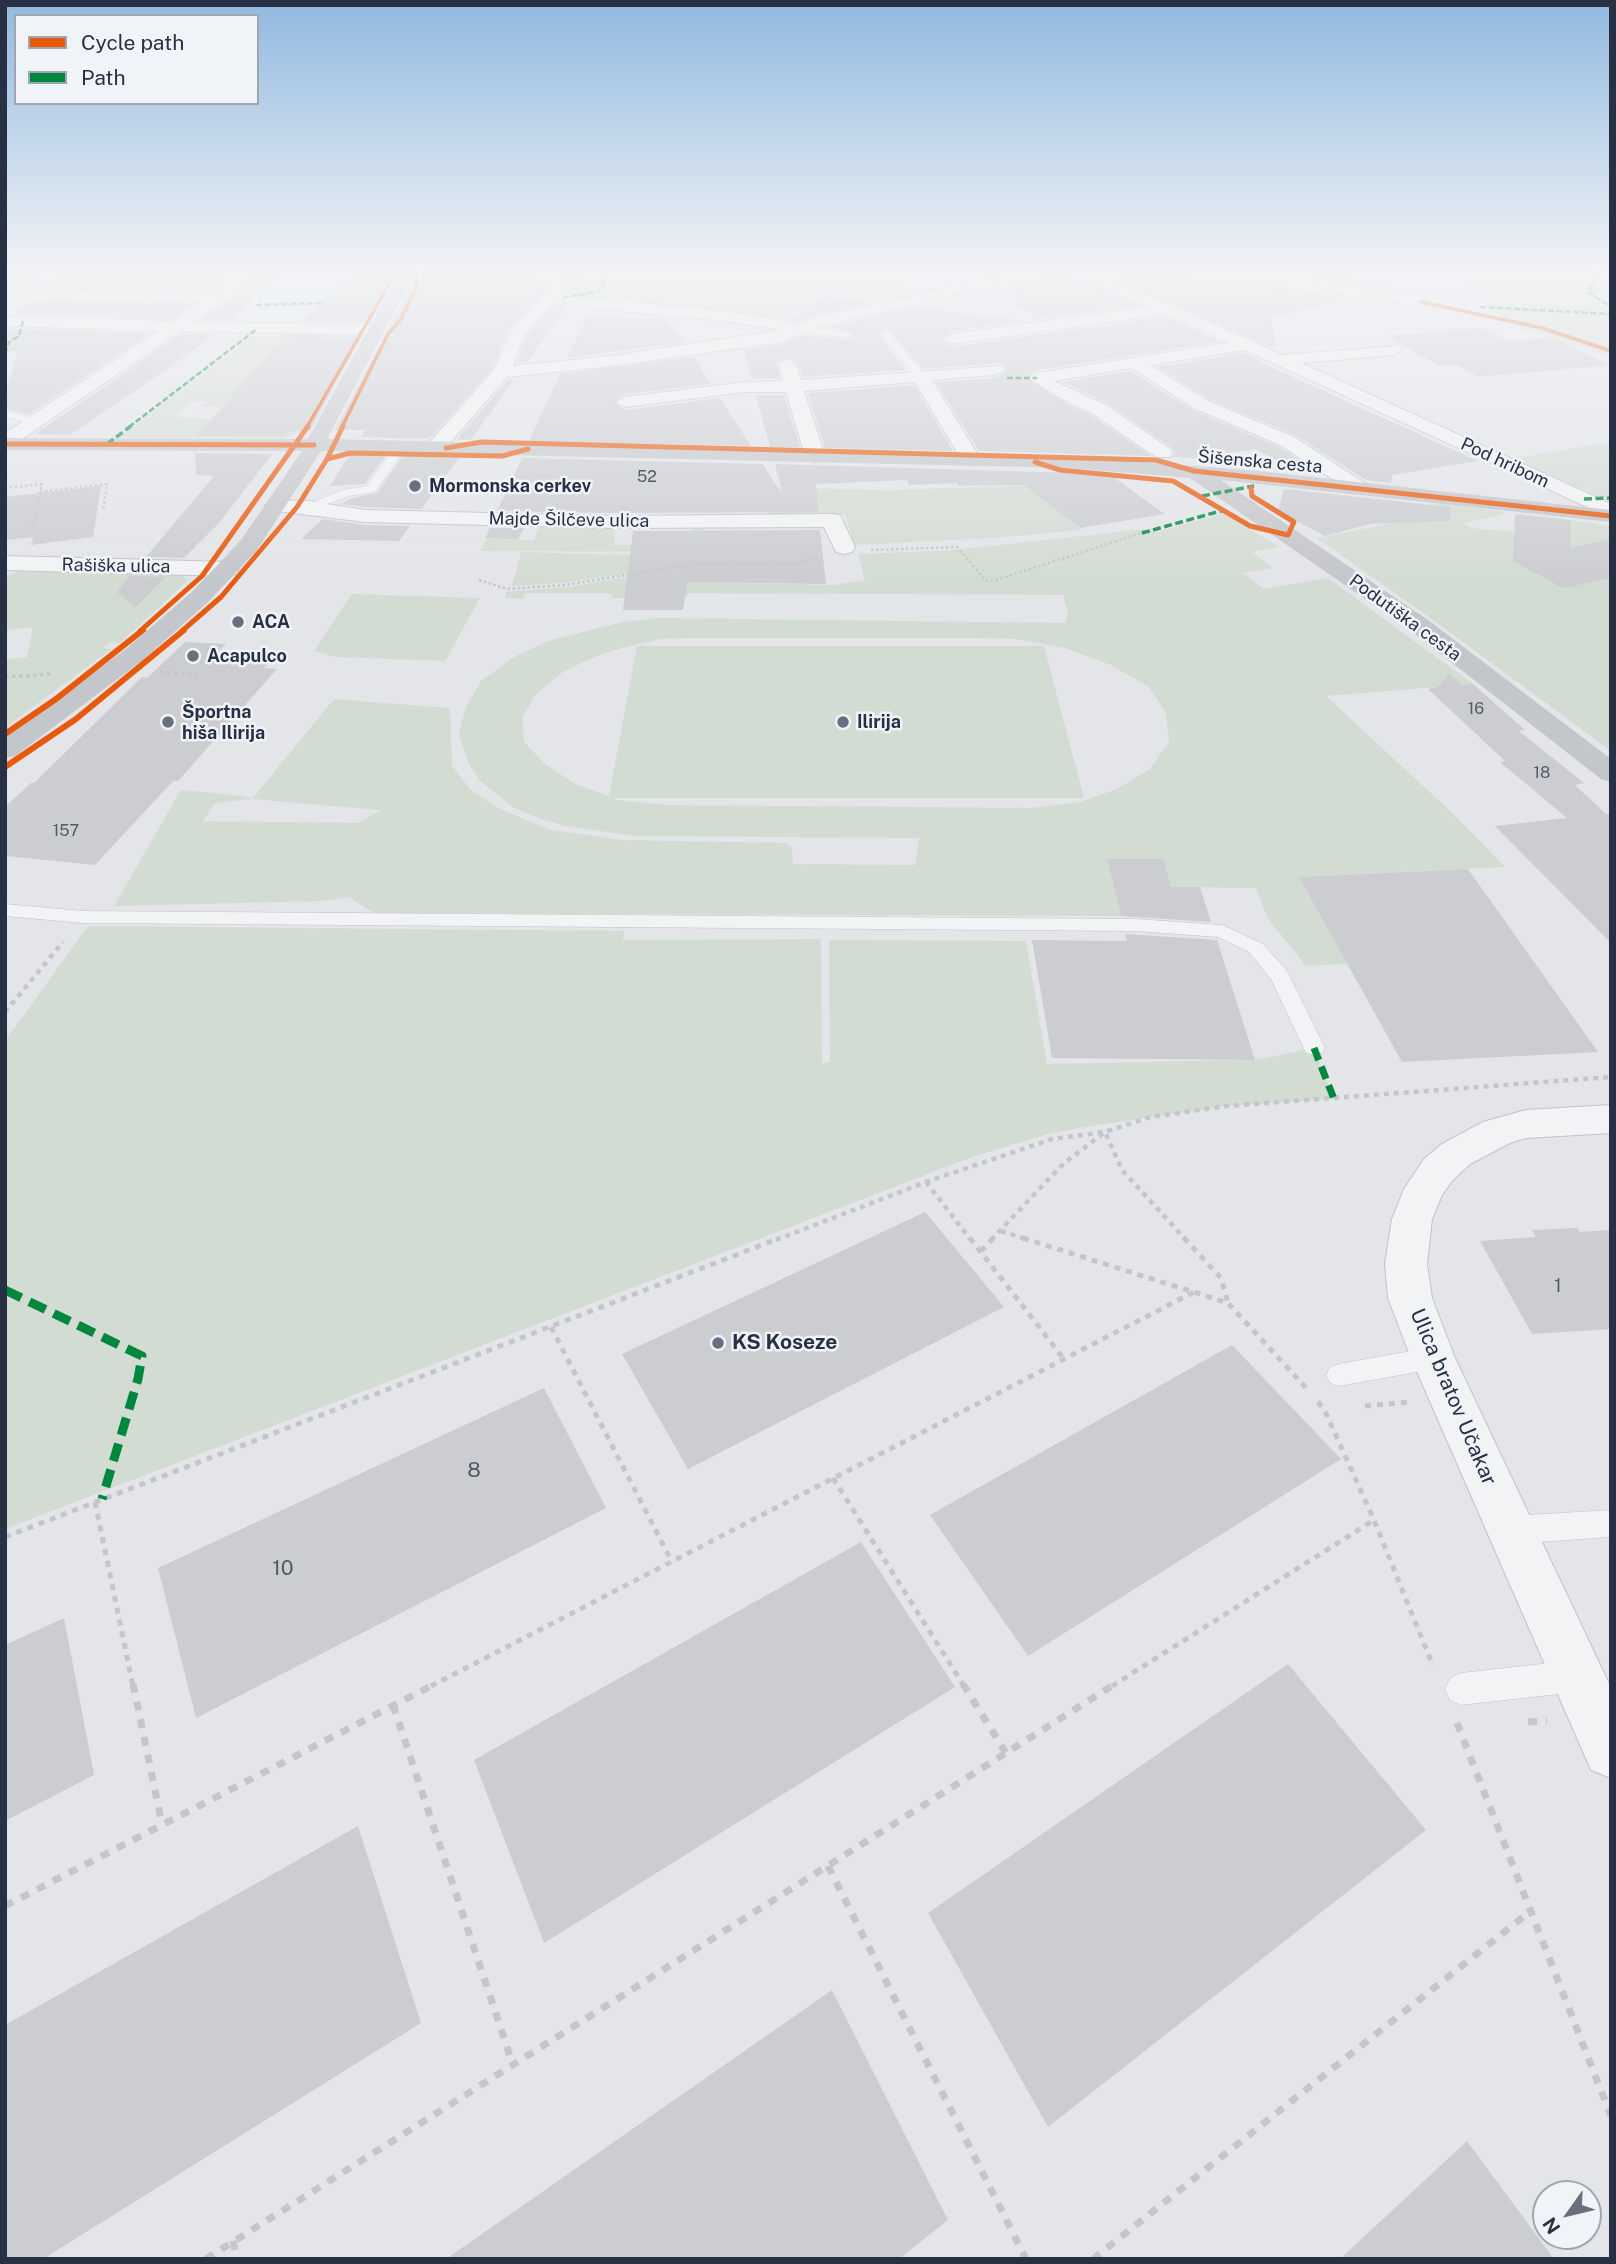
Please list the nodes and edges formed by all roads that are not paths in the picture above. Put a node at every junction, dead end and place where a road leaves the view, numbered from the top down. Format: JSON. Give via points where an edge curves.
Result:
{"nodes":[{"id":1,"x":104,"y":375,"type":"edge"},
{"id":2,"x":353,"y":375,"type":"edge"},
{"id":3,"x":500,"y":375,"type":"edge"},
{"id":4,"x":795,"y":375,"type":"edge"},
{"id":5,"x":918,"y":375,"type":"edge"},
{"id":6,"x":983,"y":375,"type":"edge"},
{"id":7,"x":1059,"y":375,"type":"edge"},
{"id":8,"x":1153,"y":375,"type":"edge"},
{"id":9,"x":1311,"y":375,"type":"edge"},
{"id":10,"x":920,"y":377,"type":"junction"},
{"id":11,"x":796,"y":386,"type":"junction"},
{"id":12,"x":625,"y":402,"type":"dead end"},
{"id":13,"x":5,"y":414,"type":"edge"},
{"id":14,"x":34,"y":422,"type":"junction"},
{"id":15,"x":5,"y":443,"type":"edge"},
{"id":16,"x":314,"y":445,"type":"junction"},
{"id":17,"x":400,"y":447,"type":"junction"},
{"id":18,"x":436,"y":447,"type":"junction"},
{"id":19,"x":1163,"y":453,"type":"dead end"},
{"id":20,"x":815,"y":456,"type":"junction"},
{"id":21,"x":971,"y":460,"type":"junction"},
{"id":22,"x":1194,"y":471,"type":"junction"},
{"id":23,"x":1554,"y":486,"type":"junction"},
{"id":24,"x":1358,"y":487,"type":"junction"},
{"id":25,"x":276,"y":506,"type":"junction"},
{"id":26,"x":307,"y":507,"type":"junction"},
{"id":27,"x":1535,"y":507,"type":"junction"},
{"id":28,"x":1611,"y":514,"type":"edge"},
{"id":29,"x":852,"y":549,"type":"road end"},
{"id":30,"x":15,"y":564,"type":"edge"},
{"id":31,"x":228,"y":569,"type":"junction"},
{"id":32,"x":5,"y":750,"type":"edge"},
{"id":33,"x":1611,"y":773,"type":"edge"},
{"id":34,"x":5,"y":910,"type":"edge"},
{"id":35,"x":1314,"y":1048,"type":"dead end"},
{"id":36,"x":1611,"y":1119,"type":"edge"},
{"id":37,"x":1433,"y":1358,"type":"junction"},
{"id":38,"x":1339,"y":1375,"type":"dead end"},
{"id":39,"x":1610,"y":1523,"type":"edge"},
{"id":40,"x":1511,"y":1530,"type":"junction"},
{"id":41,"x":1577,"y":1676,"type":"junction"},
{"id":42,"x":1450,"y":1691,"type":"road end"},
{"id":43,"x":1611,"y":1750,"type":"edge"}],
"edges":[{"from":1,"to":14,"type":"street"},
{"from":2,"to":16,"type":"main road"},
{"from":3,"to":18,"type":"street"},
{"from":4,"to":11,"type":"street"},
{"from":5,"to":10,"type":"lane"},
{"from":6,"to":10,"type":"street"},
{"from":7,"to":19,"type":"street","via":[[1037,378],[1097,408]]},
{"from":8,"to":24,"type":"street","name":"Šišenska cesta","via":[[1200,404],[1287,441]]},
{"from":9,"to":23,"type":"street","name":"Pod hribom"},
{"from":10,"to":11,"type":"street"},
{"from":10,"to":21,"type":"street"},
{"from":11,"to":12,"type":"street","via":[[745,387]]},
{"from":11,"to":20,"type":"street"},
{"from":13,"to":14,"type":"lane"},
{"from":14,"to":15,"type":"street"},
{"from":15,"to":16,"type":"main road","name":"Šišenska cesta"},
{"from":16,"to":17,"type":"main road","name":"Šišenska cesta"},
{"from":16,"to":25,"type":"main road"},
{"from":17,"to":18,"type":"main road","name":"Šišenska cesta"},
{"from":17,"to":26,"type":"lane","via":[[371,489]]},
{"from":18,"to":20,"type":"main road","name":"Šišenska cesta"},
{"from":20,"to":21,"type":"main road","name":"Šišenska cesta"},
{"from":21,"to":22,"type":"main road","name":"Šišenska cesta"},
{"from":22,"to":24,"type":"main road","name":"Šišenska cesta"},
{"from":22,"to":33,"type":"main road","name":"Podutiška cesta","via":[[1419,625]]},
{"from":23,"to":27,"type":"main road","via":[[1555,499]]},
{"from":23,"to":28,"type":"street","name":"Pod hribom"},
{"from":24,"to":27,"type":"main road","name":"Šišenska cesta"},
{"from":25,"to":26,"type":"street","name":"Majde Šilčeve ulica"},
{"from":25,"to":31,"type":"main road"},
{"from":26,"to":29,"type":"street","name":"Majde Šilčeve ulica","via":[[365,516],[615,522],[832,520]]},
{"from":27,"to":28,"type":"main road","name":"Šišenska cesta"},
{"from":30,"to":31,"type":"street","name":"Rašiška ulica"},
{"from":31,"to":32,"type":"main road","via":[[135,654]]},
{"from":34,"to":35,"type":"lane","via":[[83,917],[1136,925],[1222,931],[1256,948],[1280,976]]},
{"from":36,"to":37,"type":"street","name":"Ulica bratov Učakar","via":[[1526,1124],[1497,1132],[1456,1154],[1431,1179],[1412,1219],[1406,1264],[1410,1298]]},
{"from":37,"to":38,"type":"lane"},
{"from":37,"to":40,"type":"street","name":"Ulica bratov Učakar"},
{"from":39,"to":40,"type":"lane"},
{"from":40,"to":41,"type":"street","name":"Ulica bratov Učakar"},
{"from":41,"to":42,"type":"lane"},
{"from":41,"to":43,"type":"street","name":"Ulica bratov Učakar"}]}
